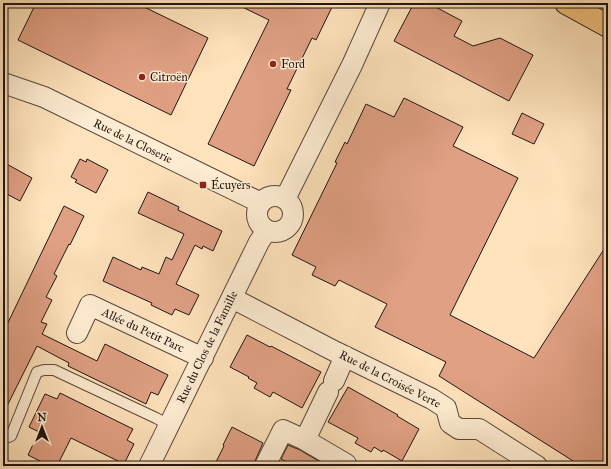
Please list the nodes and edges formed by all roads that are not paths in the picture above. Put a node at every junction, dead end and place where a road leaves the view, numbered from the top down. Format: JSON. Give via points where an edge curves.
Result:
{"nodes":[{"id":1,"x":380,"y":3,"type":"edge"},
{"id":2,"x":566,"y":3,"type":"edge"},
{"id":3,"x":608,"y":26,"type":"edge"},
{"id":4,"x":3,"y":83,"type":"edge"},
{"id":5,"x":285,"y":199,"type":"junction"},
{"id":6,"x":261,"y":203,"type":"junction"},
{"id":7,"x":267,"y":230,"type":"junction"},
{"id":8,"x":232,"y":298,"type":"junction"},
{"id":9,"x":77,"y":333,"type":"dead end"},
{"id":10,"x":345,"y":356,"type":"junction"},
{"id":11,"x":203,"y":358,"type":"junction"},
{"id":12,"x":169,"y":425,"type":"junction"},
{"id":13,"x":3,"y":439,"type":"edge"},
{"id":14,"x":305,"y":440,"type":"junction"},
{"id":15,"x":149,"y":466,"type":"edge"},
{"id":16,"x":265,"y":466,"type":"edge"},
{"id":17,"x":345,"y":466,"type":"edge"},
{"id":18,"x":537,"y":466,"type":"edge"}],
"edges":[{"from":1,"to":5,"type":"street"},
{"from":2,"to":3,"type":"main road"},
{"from":4,"to":6,"type":"street","name":"Rue de la Closerie","via":[[44,97]]},
{"from":5,"to":6,"type":"street","via":[[275,196]]},
{"from":5,"to":7,"type":"street","via":[[292,208],[292,220],[279,231]]},
{"from":6,"to":7,"type":"street","via":[[258,218]]},
{"from":7,"to":8,"type":"street","name":"Rue du Clos de la Famille"},
{"from":8,"to":10,"type":"street","name":"Rue de la Croisée Verte"},
{"from":8,"to":11,"type":"street","name":"Rue du Clos de la Famille"},
{"from":9,"to":11,"type":"street","name":"Allée du Petit Parc","via":[[90,305]]},
{"from":10,"to":14,"type":"street"},
{"from":10,"to":18,"type":"street","name":"Rue de la Croisée Verte","via":[[432,399],[446,408],[450,423],[459,429],[479,429]]},
{"from":11,"to":12,"type":"street","name":"Rue du Clos de la Famille"},
{"from":12,"to":13,"type":"lane","via":[[54,370],[44,370],[37,372],[11,436]]},
{"from":12,"to":15,"type":"street","name":"Rue du Clos de la Famille"},
{"from":14,"to":16,"type":"street","via":[[283,430]]},
{"from":14,"to":17,"type":"street","via":[[346,464]]}]}
